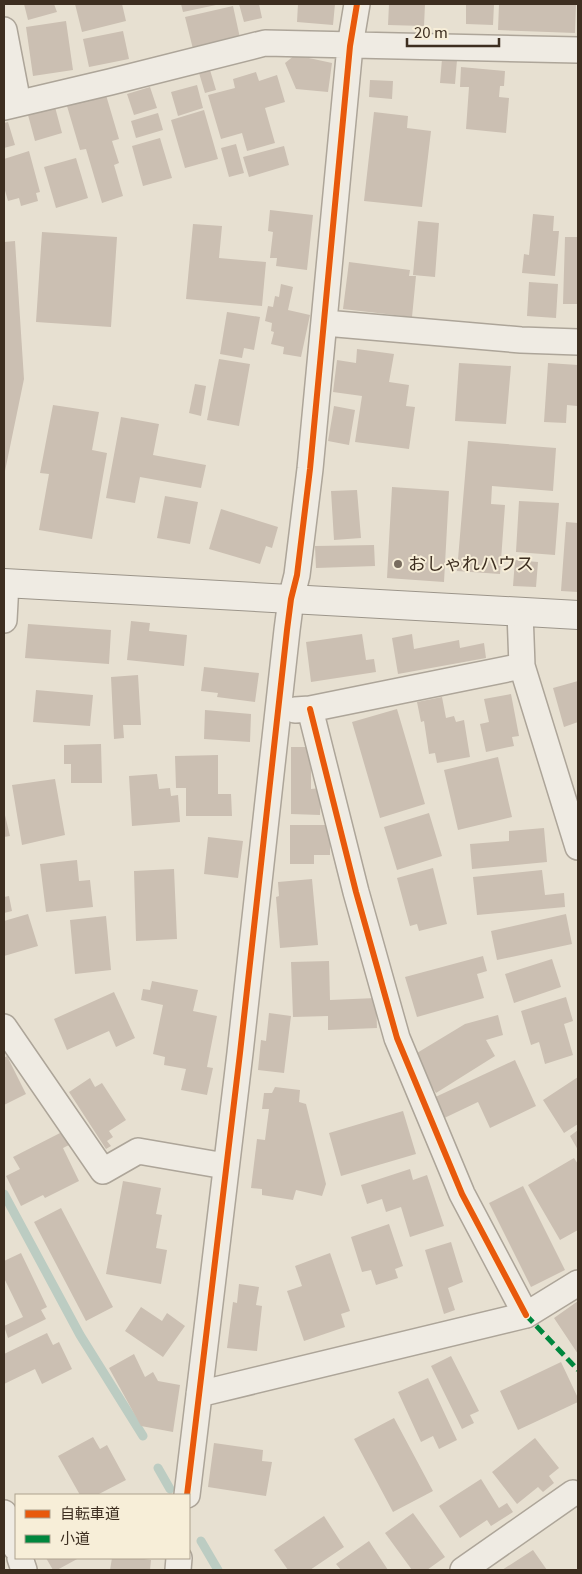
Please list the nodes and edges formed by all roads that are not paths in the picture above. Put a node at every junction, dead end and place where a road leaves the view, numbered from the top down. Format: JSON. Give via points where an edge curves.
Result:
{"nodes":[{"id":1,"x":357,"y":4,"type":"edge"},
{"id":2,"x":4,"y":30,"type":"edge"},
{"id":3,"x":350,"y":46,"type":"junction"},
{"id":4,"x":578,"y":50,"type":"edge"},
{"id":5,"x":11,"y":105,"type":"edge"},
{"id":6,"x":325,"y":323,"type":"junction"},
{"id":7,"x":578,"y":342,"type":"edge"},
{"id":8,"x":5,"y":583,"type":"edge"},
{"id":9,"x":291,"y":599,"type":"junction"},
{"id":10,"x":520,"y":612,"type":"junction"},
{"id":11,"x":578,"y":615,"type":"edge"},
{"id":12,"x":4,"y":620,"type":"edge"},
{"id":13,"x":522,"y":666,"type":"junction"},
{"id":14,"x":310,"y":709,"type":"junction"},
{"id":15,"x":278,"y":712,"type":"junction"},
{"id":16,"x":578,"y":847,"type":"edge"},
{"id":17,"x":4,"y":1027,"type":"edge"},
{"id":18,"x":225,"y":1166,"type":"junction"},
{"id":19,"x":578,"y":1283,"type":"edge"},
{"id":20,"x":526,"y":1315,"type":"junction"},
{"id":21,"x":199,"y":1394,"type":"junction"},
{"id":22,"x":573,"y":1493,"type":"dead end"},
{"id":23,"x":187,"y":1494,"type":"edge"},
{"id":24,"x":4,"y":1514,"type":"edge"},
{"id":25,"x":15,"y":1545,"type":"edge"},
{"id":26,"x":463,"y":1570,"type":"edge"}],
"edges":[{"from":1,"to":3,"type":"street"},
{"from":2,"to":5,"type":"street"},
{"from":3,"to":4,"type":"street"},
{"from":3,"to":5,"type":"street","via":[[265,43]]},
{"from":3,"to":6,"type":"street"},
{"from":6,"to":7,"type":"street"},
{"from":6,"to":9,"type":"street","via":[[308,488]]},
{"from":8,"to":9,"type":"street"},
{"from":8,"to":12,"type":"street"},
{"from":9,"to":10,"type":"street"},
{"from":9,"to":15,"type":"street"},
{"from":10,"to":11,"type":"street"},
{"from":10,"to":13,"type":"street"},
{"from":13,"to":14,"type":"street"},
{"from":13,"to":16,"type":"street"},
{"from":14,"to":15,"type":"street"},
{"from":14,"to":20,"type":"street","via":[[397,1038],[462,1194]]},
{"from":15,"to":18,"type":"street"},
{"from":17,"to":18,"type":"street","via":[[103,1171],[138,1151]]},
{"from":18,"to":21,"type":"street"},
{"from":19,"to":20,"type":"street"},
{"from":20,"to":21,"type":"street"},
{"from":21,"to":23,"type":"street"},
{"from":22,"to":26,"type":"street"},
{"from":24,"to":25,"type":"street"}]}
